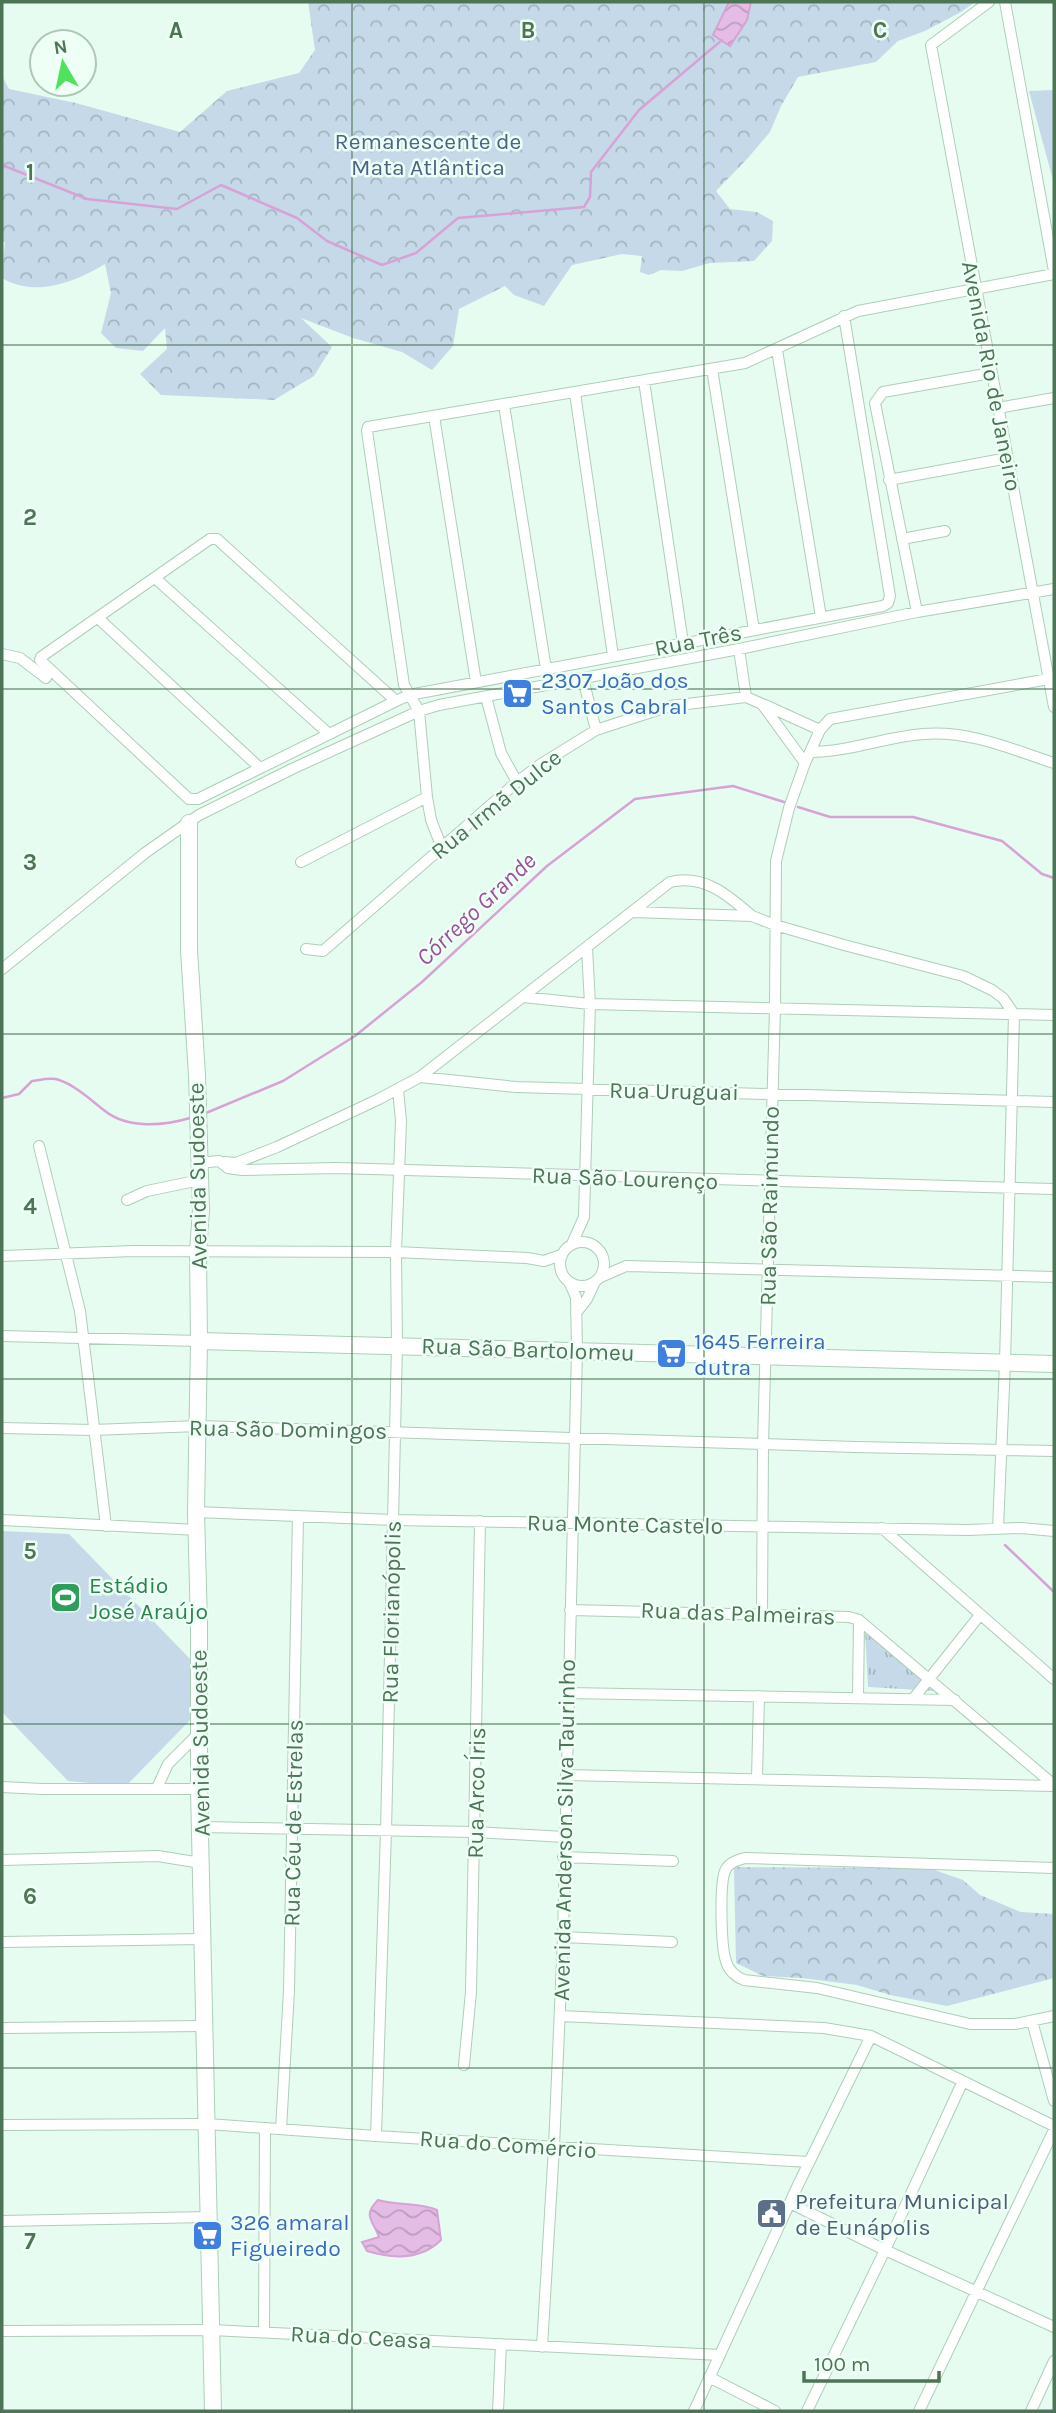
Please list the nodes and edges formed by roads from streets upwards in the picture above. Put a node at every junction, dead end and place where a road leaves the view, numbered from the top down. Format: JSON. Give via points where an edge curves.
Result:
{"nodes":[{"id":1,"x":989,"y":2,"type":"edge"},
{"id":2,"x":1004,"y":2,"type":"edge"},
{"id":3,"x":1054,"y":272,"type":"edge"},
{"id":4,"x":975,"y":288,"type":"junction"},
{"id":5,"x":845,"y":316,"type":"junction"},
{"id":6,"x":777,"y":350,"type":"junction"},
{"id":7,"x":712,"y":369,"type":"junction"},
{"id":8,"x":991,"y":373,"type":"junction"},
{"id":9,"x":644,"y":381,"type":"junction"},
{"id":10,"x":575,"y":393,"type":"junction"},
{"id":11,"x":1054,"y":398,"type":"edge"},
{"id":12,"x":505,"y":405,"type":"junction"},
{"id":13,"x":998,"y":408,"type":"junction"},
{"id":14,"x":434,"y":416,"type":"junction"},
{"id":15,"x":1008,"y":458,"type":"junction"},
{"id":16,"x":889,"y":480,"type":"junction"},
{"id":17,"x":945,"y":531,"type":"dead end"},
{"id":18,"x":902,"y":539,"type":"junction"},
{"id":19,"x":155,"y":578,"type":"junction"},
{"id":20,"x":1054,"y":589,"type":"edge"},
{"id":21,"x":1033,"y":593,"type":"junction"},
{"id":22,"x":917,"y":612,"type":"junction"},
{"id":23,"x":821,"y":617,"type":"junction"},
{"id":24,"x":98,"y":618,"type":"junction"},
{"id":25,"x":754,"y":630,"type":"junction"},
{"id":26,"x":683,"y":643,"type":"junction"},
{"id":27,"x":739,"y":649,"type":"junction"},
{"id":28,"x":2,"y":654,"type":"edge"},
{"id":29,"x":613,"y":656,"type":"junction"},
{"id":30,"x":546,"y":669,"type":"junction"},
{"id":31,"x":1052,"y":678,"type":"edge"},
{"id":32,"x":583,"y":679,"type":"junction"},
{"id":33,"x":477,"y":682,"type":"junction"},
{"id":34,"x":409,"y":695,"type":"junction"},
{"id":35,"x":486,"y":697,"type":"junction"},
{"id":36,"x":746,"y":697,"type":"junction"},
{"id":37,"x":396,"y":701,"type":"junction"},
{"id":38,"x":762,"y":704,"type":"junction"},
{"id":39,"x":1054,"y":707,"type":"edge"},
{"id":40,"x":419,"y":711,"type":"junction"},
{"id":41,"x":596,"y":730,"type":"junction"},
{"id":42,"x":820,"y":730,"type":"junction"},
{"id":43,"x":330,"y":734,"type":"junction"},
{"id":44,"x":810,"y":752,"type":"junction"},
{"id":45,"x":805,"y":763,"type":"junction"},
{"id":46,"x":1054,"y":764,"type":"edge"},
{"id":47,"x":260,"y":768,"type":"junction"},
{"id":48,"x":517,"y":782,"type":"junction"},
{"id":49,"x":427,"y":797,"type":"junction"},
{"id":50,"x":194,"y":819,"type":"junction"},
{"id":51,"x":442,"y":848,"type":"junction"},
{"id":52,"x":301,"y":862,"type":"dead end"},
{"id":53,"x":633,"y":912,"type":"junction"},
{"id":54,"x":752,"y":916,"type":"junction"},
{"id":55,"x":775,"y":925,"type":"junction"},
{"id":56,"x":587,"y":948,"type":"junction"},
{"id":57,"x":306,"y":949,"type":"dead end"},
{"id":58,"x":2,"y":969,"type":"edge"},
{"id":59,"x":523,"y":997,"type":"junction"},
{"id":60,"x":590,"y":1004,"type":"junction"},
{"id":61,"x":775,"y":1007,"type":"junction"},
{"id":62,"x":1014,"y":1014,"type":"junction"},
{"id":63,"x":1054,"y":1015,"type":"edge"},
{"id":64,"x":420,"y":1077,"type":"junction"},
{"id":65,"x":398,"y":1089,"type":"junction"},
{"id":66,"x":587,"y":1089,"type":"junction"},
{"id":67,"x":772,"y":1094,"type":"junction"},
{"id":68,"x":1012,"y":1101,"type":"junction"},
{"id":69,"x":1054,"y":1102,"type":"edge"},
{"id":70,"x":39,"y":1146,"type":"dead end"},
{"id":71,"x":219,"y":1161,"type":"junction"},
{"id":72,"x":199,"y":1163,"type":"junction"},
{"id":73,"x":399,"y":1170,"type":"junction"},
{"id":74,"x":585,"y":1177,"type":"junction"},
{"id":75,"x":200,"y":1180,"type":"junction"},
{"id":76,"x":769,"y":1182,"type":"junction"},
{"id":77,"x":1009,"y":1188,"type":"junction"},
{"id":78,"x":1054,"y":1189,"type":"edge"},
{"id":79,"x":127,"y":1200,"type":"dead end"},
{"id":80,"x":584,"y":1217,"type":"junction"},
{"id":81,"x":572,"y":1244,"type":"junction"},
{"id":82,"x":598,"y":1250,"type":"junction"},
{"id":83,"x":64,"y":1252,"type":"junction"},
{"id":84,"x":198,"y":1252,"type":"junction"},
{"id":85,"x":396,"y":1252,"type":"junction"},
{"id":86,"x":561,"y":1255,"type":"junction"},
{"id":87,"x":2,"y":1256,"type":"edge"},
{"id":88,"x":527,"y":1258,"type":"junction"},
{"id":89,"x":626,"y":1266,"type":"junction"},
{"id":90,"x":768,"y":1271,"type":"junction"},
{"id":91,"x":562,"y":1275,"type":"junction"},
{"id":92,"x":1007,"y":1275,"type":"junction"},
{"id":93,"x":1054,"y":1277,"type":"edge"},
{"id":94,"x":597,"y":1280,"type":"junction"},
{"id":95,"x":570,"y":1284,"type":"junction"},
{"id":96,"x":576,"y":1313,"type":"junction"},
{"id":97,"x":2,"y":1336,"type":"edge"},
{"id":98,"x":84,"y":1338,"type":"junction"},
{"id":99,"x":199,"y":1341,"type":"junction"},
{"id":100,"x":397,"y":1345,"type":"junction"},
{"id":101,"x":577,"y":1351,"type":"junction"},
{"id":102,"x":765,"y":1356,"type":"junction"},
{"id":103,"x":1005,"y":1363,"type":"junction"},
{"id":104,"x":1054,"y":1364,"type":"edge"},
{"id":105,"x":198,"y":1426,"type":"junction"},
{"id":106,"x":2,"y":1428,"type":"edge"},
{"id":107,"x":93,"y":1430,"type":"junction"},
{"id":108,"x":395,"y":1431,"type":"junction"},
{"id":109,"x":574,"y":1437,"type":"junction"},
{"id":110,"x":763,"y":1444,"type":"junction"},
{"id":111,"x":1002,"y":1448,"type":"junction"},
{"id":112,"x":1054,"y":1451,"type":"edge"},
{"id":113,"x":196,"y":1512,"type":"junction"},
{"id":114,"x":298,"y":1516,"type":"junction"},
{"id":115,"x":2,"y":1520,"type":"edge"},
{"id":116,"x":393,"y":1520,"type":"junction"},
{"id":117,"x":480,"y":1521,"type":"junction"},
{"id":118,"x":572,"y":1524,"type":"junction"},
{"id":119,"x":106,"y":1526,"type":"junction"},
{"id":120,"x":762,"y":1526,"type":"junction"},
{"id":121,"x":883,"y":1528,"type":"junction"},
{"id":122,"x":998,"y":1528,"type":"junction"},
{"id":123,"x":197,"y":1530,"type":"junction"},
{"id":124,"x":1054,"y":1531,"type":"edge"},
{"id":125,"x":570,"y":1610,"type":"junction"},
{"id":126,"x":762,"y":1613,"type":"junction"},
{"id":127,"x":980,"y":1615,"type":"junction"},
{"id":128,"x":859,"y":1620,"type":"junction"},
{"id":129,"x":1054,"y":1679,"type":"edge"},
{"id":130,"x":930,"y":1680,"type":"junction"},
{"id":131,"x":568,"y":1693,"type":"junction"},
{"id":132,"x":759,"y":1696,"type":"junction"},
{"id":133,"x":858,"y":1698,"type":"junction"},
{"id":134,"x":913,"y":1699,"type":"junction"},
{"id":135,"x":956,"y":1700,"type":"junction"},
{"id":136,"x":200,"y":1732,"type":"junction"},
{"id":137,"x":566,"y":1775,"type":"junction"},
{"id":138,"x":757,"y":1778,"type":"junction"},
{"id":139,"x":1054,"y":1786,"type":"edge"},
{"id":140,"x":2,"y":1787,"type":"edge"},
{"id":141,"x":157,"y":1788,"type":"junction"},
{"id":142,"x":199,"y":1789,"type":"junction"},
{"id":143,"x":201,"y":1827,"type":"junction"},
{"id":144,"x":293,"y":1829,"type":"junction"},
{"id":145,"x":386,"y":1831,"type":"junction"},
{"id":146,"x":475,"y":1832,"type":"junction"},
{"id":147,"x":564,"y":1837,"type":"junction"},
{"id":148,"x":564,"y":1857,"type":"junction"},
{"id":149,"x":2,"y":1860,"type":"edge"},
{"id":150,"x":673,"y":1861,"type":"dead end"},
{"id":151,"x":201,"y":1863,"type":"junction"},
{"id":152,"x":1054,"y":1868,"type":"edge"},
{"id":153,"x":563,"y":1937,"type":"junction"},
{"id":154,"x":202,"y":1939,"type":"junction"},
{"id":155,"x":2,"y":1942,"type":"edge"},
{"id":156,"x":672,"y":1942,"type":"dead end"},
{"id":157,"x":560,"y":2016,"type":"junction"},
{"id":158,"x":1054,"y":2016,"type":"edge"},
{"id":159,"x":1032,"y":2021,"type":"junction"},
{"id":160,"x":205,"y":2026,"type":"junction"},
{"id":161,"x":2,"y":2028,"type":"edge"},
{"id":162,"x":871,"y":2036,"type":"junction"},
{"id":163,"x":464,"y":2065,"type":"dead end"},
{"id":164,"x":962,"y":2083,"type":"junction"},
{"id":165,"x":1054,"y":2101,"type":"edge"},
{"id":166,"x":208,"y":2124,"type":"junction"},
{"id":167,"x":2,"y":2126,"type":"edge"},
{"id":168,"x":1054,"y":2128,"type":"edge"},
{"id":169,"x":265,"y":2129,"type":"junction"},
{"id":170,"x":281,"y":2129,"type":"junction"},
{"id":171,"x":376,"y":2136,"type":"junction"},
{"id":172,"x":554,"y":2147,"type":"junction"},
{"id":173,"x":809,"y":2162,"type":"junction"},
{"id":174,"x":790,"y":2203,"type":"junction"},
{"id":175,"x":209,"y":2217,"type":"junction"},
{"id":176,"x":2,"y":2221,"type":"edge"},
{"id":177,"x":886,"y":2250,"type":"junction"},
{"id":178,"x":977,"y":2291,"type":"junction"},
{"id":179,"x":1054,"y":2327,"type":"edge"},
{"id":180,"x":212,"y":2330,"type":"junction"},
{"id":181,"x":2,"y":2331,"type":"edge"},
{"id":182,"x":264,"y":2332,"type":"junction"},
{"id":183,"x":501,"y":2344,"type":"junction"},
{"id":184,"x":542,"y":2347,"type":"junction"},
{"id":185,"x":720,"y":2355,"type":"junction"},
{"id":186,"x":1054,"y":2361,"type":"edge"},
{"id":187,"x":709,"y":2376,"type":"junction"},
{"id":188,"x":214,"y":2411,"type":"edge"},
{"id":189,"x":498,"y":2411,"type":"edge"},
{"id":190,"x":694,"y":2411,"type":"edge"},
{"id":191,"x":775,"y":2411,"type":"edge"},
{"id":192,"x":807,"y":2411,"type":"edge"},
{"id":193,"x":919,"y":2411,"type":"edge"},
{"id":194,"x":1031,"y":2411,"type":"edge"}],
"edges":[{"from":1,"to":4,"type":"street","name":"Avenida Rio de Janeiro","via":[[931,44]]},
{"from":2,"to":3,"type":"street"},
{"from":3,"to":4,"type":"street"},
{"from":4,"to":5,"type":"street"},
{"from":4,"to":8,"type":"street","name":"Avenida Rio de Janeiro"},
{"from":5,"to":6,"type":"street"},
{"from":5,"to":23,"type":"street","name":"Rua Três","via":[[890,596],[883,606]]},
{"from":6,"to":7,"type":"street","via":[[746,363]]},
{"from":6,"to":23,"type":"street"},
{"from":7,"to":9,"type":"street"},
{"from":7,"to":25,"type":"street"},
{"from":8,"to":13,"type":"street","name":"Avenida Rio de Janeiro"},
{"from":8,"to":16,"type":"street","via":[[884,392],[875,402]]},
{"from":9,"to":10,"type":"street"},
{"from":9,"to":26,"type":"street"},
{"from":10,"to":12,"type":"street"},
{"from":10,"to":29,"type":"street"},
{"from":11,"to":13,"type":"street"},
{"from":12,"to":14,"type":"street"},
{"from":12,"to":30,"type":"street"},
{"from":13,"to":15,"type":"street","name":"Avenida Rio de Janeiro"},
{"from":14,"to":33,"type":"street"},
{"from":14,"to":34,"type":"street","via":[[370,425],[367,431]]},
{"from":15,"to":16,"type":"street"},
{"from":15,"to":21,"type":"street","name":"Avenida Rio de Janeiro"},
{"from":16,"to":18,"type":"street"},
{"from":17,"to":18,"type":"street"},
{"from":18,"to":22,"type":"street"},
{"from":19,"to":24,"type":"street"},
{"from":19,"to":37,"type":"street","via":[[210,539],[220,540]]},
{"from":19,"to":43,"type":"street"},
{"from":20,"to":21,"type":"street"},
{"from":21,"to":22,"type":"street"},
{"from":21,"to":31,"type":"street","name":"Avenida Rio de Janeiro"},
{"from":22,"to":27,"type":"street"},
{"from":23,"to":25,"type":"street","name":"Rua Três"},
{"from":24,"to":47,"type":"street"},
{"from":24,"to":47,"type":"street","name":"Rua Três","via":[[41,657],[41,663],[189,799],[198,799]]},
{"from":25,"to":26,"type":"street","name":"Rua Três"},
{"from":26,"to":29,"type":"street","name":"Rua Três"},
{"from":27,"to":32,"type":"street"},
{"from":27,"to":36,"type":"street"},
{"from":28,"to":50,"type":"street","via":[[20,658],[37,670]]},
{"from":29,"to":30,"type":"street","name":"Rua Três"},
{"from":30,"to":33,"type":"street","name":"Rua Três"},
{"from":31,"to":39,"type":"street","name":"Avenida Rio de Janeiro"},
{"from":31,"to":42,"type":"street","via":[[836,717]]},
{"from":32,"to":35,"type":"street"},
{"from":32,"to":41,"type":"street"},
{"from":33,"to":34,"type":"street","name":"Rua Três"},
{"from":34,"to":37,"type":"street","name":"Rua Três"},
{"from":34,"to":40,"type":"street"},
{"from":35,"to":40,"type":"street"},
{"from":35,"to":48,"type":"street","via":[[501,753]]},
{"from":36,"to":38,"type":"street"},
{"from":36,"to":41,"type":"street","name":"Rua Irmã Dulce","via":[[670,706]]},
{"from":37,"to":43,"type":"street","name":"Rua Três"},
{"from":38,"to":42,"type":"street"},
{"from":38,"to":45,"type":"street"},
{"from":40,"to":49,"type":"street"},
{"from":40,"to":50,"type":"street"},
{"from":41,"to":48,"type":"street","name":"Rua Irmã Dulce"},
{"from":42,"to":44,"type":"street","name":"Rua São Raimundo"},
{"from":43,"to":47,"type":"street","name":"Rua Três"},
{"from":44,"to":45,"type":"street","name":"Rua São Raimundo"},
{"from":44,"to":46,"type":"street","via":[[840,751],[920,734],[954,734]]},
{"from":45,"to":55,"type":"street","name":"Rua São Raimundo","via":[[776,861]]},
{"from":48,"to":51,"type":"street","name":"Rua Irmã Dulce"},
{"from":49,"to":51,"type":"street"},
{"from":49,"to":52,"type":"street"},
{"from":50,"to":58,"type":"street"},
{"from":50,"to":72,"type":"street","name":"Avenida Sudoeste","via":[[190,950]]},
{"from":51,"to":57,"type":"street","name":"Rua Irmã Dulce","via":[[323,951]]},
{"from":53,"to":54,"type":"street"},
{"from":53,"to":54,"type":"street","via":[[670,882],[691,879],[712,886]]},
{"from":53,"to":56,"type":"street"},
{"from":54,"to":55,"type":"street"},
{"from":55,"to":61,"type":"street","name":"Rua São Raimundo"},
{"from":55,"to":62,"type":"street","via":[[963,976],[992,989]]},
{"from":56,"to":59,"type":"street"},
{"from":56,"to":60,"type":"street"},
{"from":59,"to":60,"type":"street"},
{"from":59,"to":64,"type":"street"},
{"from":60,"to":61,"type":"street"},
{"from":60,"to":66,"type":"street"},
{"from":61,"to":62,"type":"street"},
{"from":61,"to":67,"type":"street","name":"Rua São Raimundo"},
{"from":62,"to":63,"type":"street"},
{"from":62,"to":68,"type":"street"},
{"from":64,"to":65,"type":"street"},
{"from":64,"to":66,"type":"street","name":"Rua Uruguai"},
{"from":65,"to":71,"type":"street","via":[[277,1147],[236,1163]]},
{"from":65,"to":73,"type":"street","name":"Rua Florianópolis"},
{"from":66,"to":67,"type":"street","name":"Rua Uruguai"},
{"from":66,"to":74,"type":"street"},
{"from":67,"to":68,"type":"street","name":"Rua Uruguai"},
{"from":67,"to":76,"type":"street","name":"Rua São Raimundo"},
{"from":68,"to":69,"type":"street","name":"Rua Uruguai"},
{"from":68,"to":77,"type":"street"},
{"from":70,"to":83,"type":"street"},
{"from":71,"to":72,"type":"street","name":"Rua São Lourenço"},
{"from":71,"to":73,"type":"street","name":"Rua São Lourenço","via":[[242,1170]]},
{"from":72,"to":75,"type":"street","name":"Avenida Sudoeste"},
{"from":73,"to":74,"type":"street","name":"Rua São Lourenço"},
{"from":73,"to":85,"type":"street","name":"Rua Florianópolis"},
{"from":74,"to":76,"type":"street","name":"Rua São Lourenço"},
{"from":74,"to":80,"type":"street"},
{"from":75,"to":79,"type":"street"},
{"from":75,"to":84,"type":"street","name":"Avenida Sudoeste"},
{"from":76,"to":77,"type":"street","name":"Rua São Lourenço"},
{"from":76,"to":90,"type":"street","name":"Rua São Raimundo"},
{"from":77,"to":78,"type":"street","name":"Rua São Lourenço"},
{"from":77,"to":92,"type":"street"},
{"from":80,"to":81,"type":"street"},
{"from":80,"to":82,"type":"street"},
{"from":81,"to":82,"type":"street","via":[[583,1242]]},
{"from":81,"to":86,"type":"street"},
{"from":82,"to":89,"type":"street"},
{"from":82,"to":94,"type":"street","via":[[605,1265]]},
{"from":83,"to":84,"type":"street"},
{"from":83,"to":87,"type":"street"},
{"from":83,"to":98,"type":"street"},
{"from":84,"to":85,"type":"street"},
{"from":84,"to":99,"type":"street","name":"Avenida Sudoeste"},
{"from":85,"to":88,"type":"street"},
{"from":85,"to":100,"type":"street","name":"Rua Florianópolis"},
{"from":86,"to":88,"type":"street","via":[[544,1261]]},
{"from":86,"to":91,"type":"street"},
{"from":88,"to":91,"type":"street"},
{"from":89,"to":90,"type":"street"},
{"from":89,"to":94,"type":"street"},
{"from":90,"to":92,"type":"street"},
{"from":90,"to":102,"type":"street","name":"Rua São Raimundo"},
{"from":91,"to":95,"type":"street"},
{"from":92,"to":93,"type":"street"},
{"from":92,"to":103,"type":"street"},
{"from":94,"to":95,"type":"street","via":[[580,1287]]},
{"from":94,"to":96,"type":"street"},
{"from":95,"to":96,"type":"street","name":"Avenida Anderson Silva Taurinho"},
{"from":96,"to":101,"type":"street","name":"Avenida Anderson Silva Taurinho"},
{"from":97,"to":98,"type":"street","name":"Rua São Bartolomeu"},
{"from":98,"to":99,"type":"street","name":"Rua São Bartolomeu"},
{"from":98,"to":107,"type":"street"},
{"from":99,"to":100,"type":"street","name":"Rua São Bartolomeu"},
{"from":99,"to":105,"type":"street","name":"Avenida Sudoeste"},
{"from":100,"to":101,"type":"street","name":"Rua São Bartolomeu"},
{"from":100,"to":108,"type":"street","name":"Rua Florianópolis"},
{"from":101,"to":102,"type":"street","name":"Rua São Bartolomeu"},
{"from":101,"to":109,"type":"street","name":"Avenida Anderson Silva Taurinho"},
{"from":102,"to":103,"type":"street","name":"Rua São Bartolomeu"},
{"from":102,"to":110,"type":"street","name":"Rua São Raimundo"},
{"from":103,"to":104,"type":"street","name":"Rua São Bartolomeu"},
{"from":103,"to":111,"type":"street"},
{"from":105,"to":107,"type":"street","name":"Rua São Domingos"},
{"from":105,"to":108,"type":"street","name":"Rua São Domingos"},
{"from":105,"to":113,"type":"street","name":"Avenida Sudoeste"},
{"from":106,"to":107,"type":"street","name":"Rua São Domingos"},
{"from":107,"to":119,"type":"street"},
{"from":108,"to":109,"type":"street","name":"Rua São Domingos"},
{"from":108,"to":116,"type":"street","name":"Rua Florianópolis"},
{"from":109,"to":110,"type":"street","name":"Rua São Domingos"},
{"from":109,"to":118,"type":"street","name":"Avenida Anderson Silva Taurinho"},
{"from":110,"to":111,"type":"street","name":"Rua São Domingos"},
{"from":110,"to":120,"type":"street","name":"Rua São Raimundo"},
{"from":111,"to":112,"type":"street","name":"Rua São Domingos"},
{"from":111,"to":122,"type":"street"},
{"from":113,"to":114,"type":"street","name":"Rua Monte Castelo"},
{"from":113,"to":123,"type":"street","name":"Avenida Sudoeste"},
{"from":114,"to":116,"type":"street","name":"Rua Monte Castelo"},
{"from":114,"to":144,"type":"street","name":"Rua Céu de Estrelas"},
{"from":115,"to":119,"type":"street"},
{"from":116,"to":117,"type":"street","name":"Rua Monte Castelo"},
{"from":116,"to":145,"type":"street","name":"Rua Florianópolis"},
{"from":117,"to":118,"type":"street","name":"Rua Monte Castelo"},
{"from":117,"to":146,"type":"street","name":"Rua Arco Íris"},
{"from":118,"to":120,"type":"street","name":"Rua Monte Castelo"},
{"from":118,"to":125,"type":"street","name":"Avenida Anderson Silva Taurinho"},
{"from":119,"to":123,"type":"street"},
{"from":120,"to":121,"type":"street","name":"Rua Monte Castelo"},
{"from":120,"to":126,"type":"street","name":"Rua São Raimundo"},
{"from":121,"to":122,"type":"street","name":"Rua Monte Castelo"},
{"from":121,"to":127,"type":"street"},
{"from":122,"to":124,"type":"street","name":"Rua Monte Castelo"},
{"from":123,"to":136,"type":"street","name":"Avenida Sudoeste"},
{"from":125,"to":126,"type":"street","name":"Rua das Palmeiras"},
{"from":125,"to":131,"type":"street","name":"Avenida Anderson Silva Taurinho"},
{"from":126,"to":128,"type":"street","name":"Rua das Palmeiras"},
{"from":127,"to":129,"type":"street"},
{"from":127,"to":130,"type":"street"},
{"from":128,"to":130,"type":"street","name":"Rua das Palmeiras"},
{"from":128,"to":133,"type":"street"},
{"from":130,"to":134,"type":"street"},
{"from":130,"to":135,"type":"street","name":"Rua das Palmeiras"},
{"from":131,"to":132,"type":"street"},
{"from":131,"to":137,"type":"street","name":"Avenida Anderson Silva Taurinho"},
{"from":132,"to":133,"type":"street"},
{"from":132,"to":138,"type":"street"},
{"from":133,"to":134,"type":"street"},
{"from":134,"to":135,"type":"street"},
{"from":135,"to":139,"type":"street","name":"Rua das Palmeiras"},
{"from":136,"to":141,"type":"street","via":[[168,1764]]},
{"from":136,"to":142,"type":"street","name":"Avenida Sudoeste"},
{"from":137,"to":138,"type":"street"},
{"from":137,"to":147,"type":"street","name":"Avenida Anderson Silva Taurinho"},
{"from":138,"to":139,"type":"street"},
{"from":140,"to":141,"type":"street"},
{"from":141,"to":142,"type":"street"},
{"from":142,"to":143,"type":"street","name":"Avenida Sudoeste"},
{"from":143,"to":144,"type":"street"},
{"from":143,"to":151,"type":"street","name":"Avenida Sudoeste"},
{"from":144,"to":145,"type":"street"},
{"from":144,"to":170,"type":"street","name":"Rua Céu de Estrelas"},
{"from":145,"to":146,"type":"street"},
{"from":145,"to":171,"type":"street","name":"Rua Florianópolis"},
{"from":146,"to":147,"type":"street"},
{"from":146,"to":163,"type":"street","name":"Rua Arco Íris","via":[[471,1992]]},
{"from":147,"to":148,"type":"street","name":"Avenida Anderson Silva Taurinho"},
{"from":148,"to":150,"type":"street"},
{"from":148,"to":153,"type":"street","name":"Avenida Anderson Silva Taurinho"},
{"from":149,"to":151,"type":"street","via":[[158,1856]]},
{"from":151,"to":154,"type":"street","name":"Avenida Sudoeste"},
{"from":152,"to":159,"type":"street","via":[[745,1858],[731,1863],[722,1884],[724,1955],[738,1977],[817,1988],[970,2024]]},
{"from":153,"to":156,"type":"street"},
{"from":153,"to":157,"type":"street","name":"Avenida Anderson Silva Taurinho"},
{"from":154,"to":155,"type":"street"},
{"from":154,"to":160,"type":"street","name":"Avenida Sudoeste"},
{"from":157,"to":162,"type":"street","via":[[824,2028]]},
{"from":157,"to":172,"type":"street","name":"Avenida Anderson Silva Taurinho"},
{"from":158,"to":159,"type":"street"},
{"from":159,"to":165,"type":"street"},
{"from":160,"to":161,"type":"street"},
{"from":160,"to":166,"type":"street","name":"Avenida Sudoeste"},
{"from":162,"to":164,"type":"street"},
{"from":162,"to":173,"type":"street"},
{"from":164,"to":168,"type":"street"},
{"from":164,"to":177,"type":"street"},
{"from":166,"to":167,"type":"street","name":"Rua do Comércio"},
{"from":166,"to":169,"type":"street","name":"Rua do Comércio"},
{"from":166,"to":175,"type":"street","name":"Avenida Sudoeste"},
{"from":168,"to":178,"type":"street"},
{"from":169,"to":170,"type":"street","name":"Rua do Comércio"},
{"from":169,"to":182,"type":"street"},
{"from":170,"to":171,"type":"street","name":"Rua do Comércio"},
{"from":171,"to":172,"type":"street","name":"Rua do Comércio"},
{"from":172,"to":173,"type":"street","name":"Rua do Comércio"},
{"from":172,"to":184,"type":"street","name":"Avenida Anderson Silva Taurinho"},
{"from":173,"to":174,"type":"street"},
{"from":174,"to":177,"type":"street"},
{"from":174,"to":185,"type":"street"},
{"from":175,"to":176,"type":"street"},
{"from":175,"to":180,"type":"street","name":"Avenida Sudoeste"},
{"from":177,"to":178,"type":"street"},
{"from":177,"to":192,"type":"street"},
{"from":178,"to":179,"type":"street"},
{"from":178,"to":193,"type":"street"},
{"from":180,"to":181,"type":"street","name":"Rua do Ceasa"},
{"from":180,"to":182,"type":"street","name":"Rua do Ceasa"},
{"from":180,"to":188,"type":"street","name":"Avenida Sudoeste"},
{"from":182,"to":183,"type":"street","name":"Rua do Ceasa"},
{"from":183,"to":184,"type":"street","name":"Rua do Ceasa"},
{"from":183,"to":189,"type":"street"},
{"from":184,"to":185,"type":"street","name":"Rua do Ceasa"},
{"from":185,"to":187,"type":"street"},
{"from":186,"to":194,"type":"street"},
{"from":187,"to":190,"type":"street"},
{"from":187,"to":191,"type":"street"}]}
